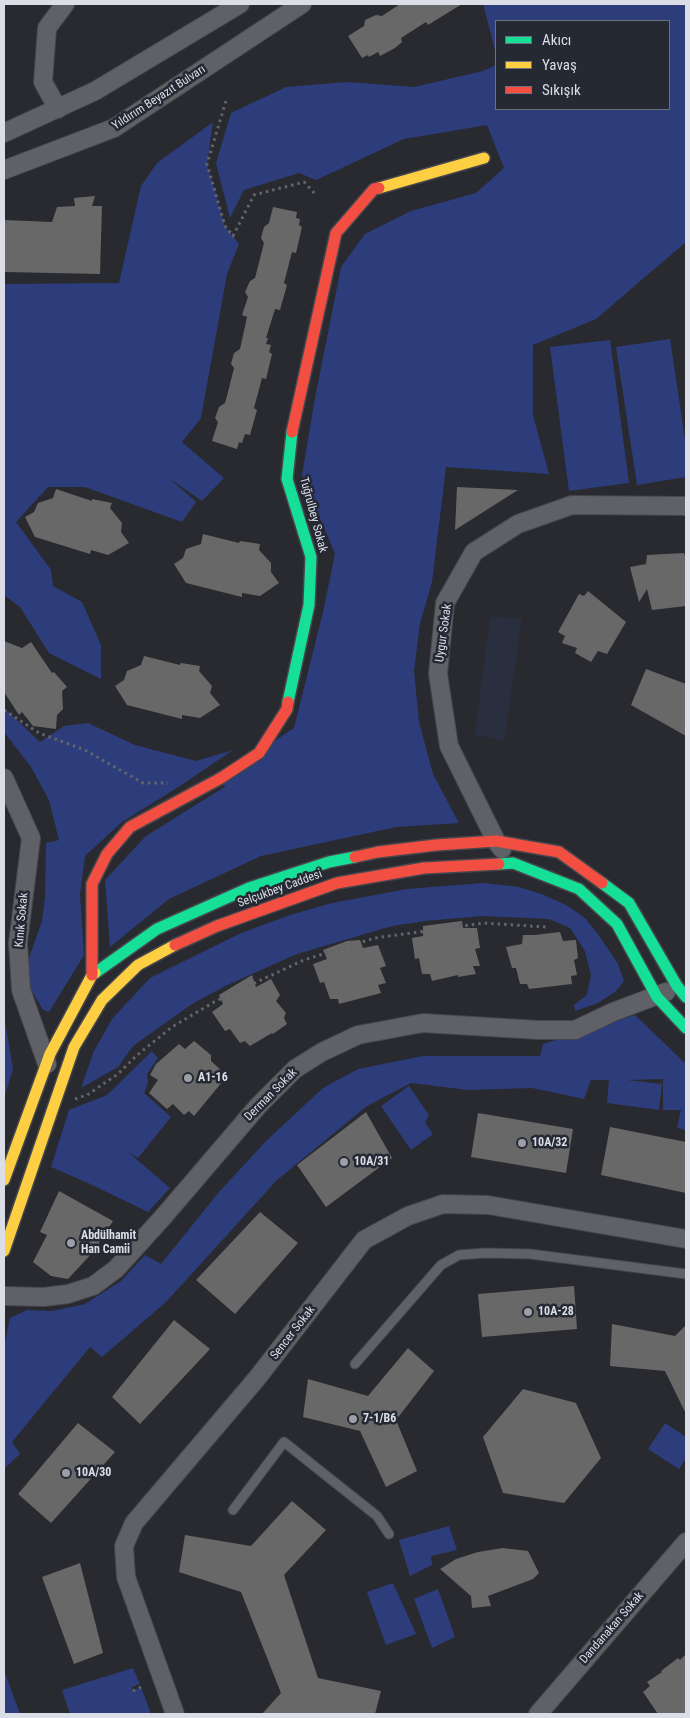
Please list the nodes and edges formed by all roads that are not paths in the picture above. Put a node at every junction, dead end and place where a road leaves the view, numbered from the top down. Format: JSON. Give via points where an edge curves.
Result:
{"nodes":[{"id":1,"x":65,"y":4,"type":"edge"},
{"id":2,"x":240,"y":4,"type":"edge"},
{"id":3,"x":302,"y":4,"type":"edge"},
{"id":4,"x":58,"y":108,"type":"junction"},
{"id":5,"x":4,"y":133,"type":"edge"},
{"id":6,"x":484,"y":158,"type":"dead end"},
{"id":7,"x":4,"y":170,"type":"edge"},
{"id":8,"x":686,"y":506,"type":"edge"},
{"id":9,"x":4,"y":778,"type":"edge"},
{"id":10,"x":496,"y":841,"type":"junction"},
{"id":11,"x":513,"y":863,"type":"junction"},
{"id":12,"x":92,"y":975,"type":"junction"},
{"id":13,"x":682,"y":991,"type":"edge"},
{"id":14,"x":657,"y":997,"type":"junction"},
{"id":15,"x":686,"y":1028,"type":"edge"},
{"id":16,"x":46,"y":1064,"type":"junction"},
{"id":17,"x":37,"y":1090,"type":"junction"},
{"id":18,"x":55,"y":1097,"type":"junction"},
{"id":19,"x":4,"y":1180,"type":"edge"},
{"id":20,"x":686,"y":1239,"type":"edge"},
{"id":21,"x":4,"y":1251,"type":"edge"},
{"id":22,"x":686,"y":1274,"type":"edge"},
{"id":23,"x":4,"y":1296,"type":"edge"},
{"id":24,"x":355,"y":1364,"type":"dead end"},
{"id":25,"x":233,"y":1510,"type":"dead end"},
{"id":26,"x":390,"y":1534,"type":"dead end"},
{"id":27,"x":686,"y":1542,"type":"edge"},
{"id":28,"x":175,"y":1714,"type":"edge"},
{"id":29,"x":538,"y":1714,"type":"edge"}],
"edges":[{"from":1,"to":4,"type":"street","via":[[47,28],[43,82]]},
{"from":2,"to":4,"type":"street","via":[[95,92]]},
{"from":3,"to":7,"type":"street","name":"Yıldırım Beyazıt Bulvarı","via":[[114,128]]},
{"from":4,"to":5,"type":"street"},
{"from":6,"to":12,"type":"street","name":"Tuğrulbey Sokak","via":[[374,189],[336,232],[290,441],[288,479],[311,557],[309,605],[287,709],[259,752],[221,778],[130,828],[107,854],[92,884]]},
{"from":8,"to":10,"type":"street","name":"Uygur Sokak","via":[[572,505],[518,524],[474,552],[445,603],[438,674],[449,746]]},
{"from":9,"to":16,"type":"street","name":"Kınık Sokak","via":[[30,838],[18,943],[21,990]]},
{"from":10,"to":11,"type":"street","name":"Uygur Sokak"},
{"from":10,"to":12,"type":"street","name":"Selçukbey Caddesi","via":[[378,852],[329,862],[249,888],[157,929]]},
{"from":10,"to":13,"type":"street","name":"Selçukbey Caddesi","via":[[559,852],[629,903]]},
{"from":11,"to":14,"type":"street","name":"Selçukbey Caddesi","via":[[579,889],[617,924]]},
{"from":11,"to":18,"type":"street","name":"Selçukbey Caddesi","via":[[424,868],[337,883],[217,926],[177,944],[138,965],[102,1000],[74,1047]]},
{"from":12,"to":16,"type":"street","name":"Selçukbey Caddesi"},
{"from":13,"to":14,"type":"street","name":"Derman Sokak"},
{"from":14,"to":15,"type":"street","name":"Selçukbey Caddesi"},
{"from":14,"to":23,"type":"street","name":"Derman Sokak","via":[[613,1012],[575,1030],[423,1022],[358,1035],[296,1069],[258,1106],[116,1269],[93,1286],[44,1297]]},
{"from":16,"to":17,"type":"street","name":"Selçukbey Caddesi"},
{"from":17,"to":18,"type":"street"},
{"from":17,"to":19,"type":"street","name":"Selçukbey Caddesi"},
{"from":18,"to":21,"type":"street","name":"Selçukbey Caddesi"},
{"from":20,"to":28,"type":"street","name":"Sencer Sokak","via":[[488,1205],[443,1204],[408,1216],[364,1240],[258,1377],[134,1523],[124,1546],[126,1577]]},
{"from":22,"to":24,"type":"lane","via":[[530,1254],[459,1255],[441,1265]]},
{"from":25,"to":26,"type":"lane","via":[[284,1442],[377,1516]]},
{"from":27,"to":29,"type":"street","name":"Dandanakan Sokak"}]}
